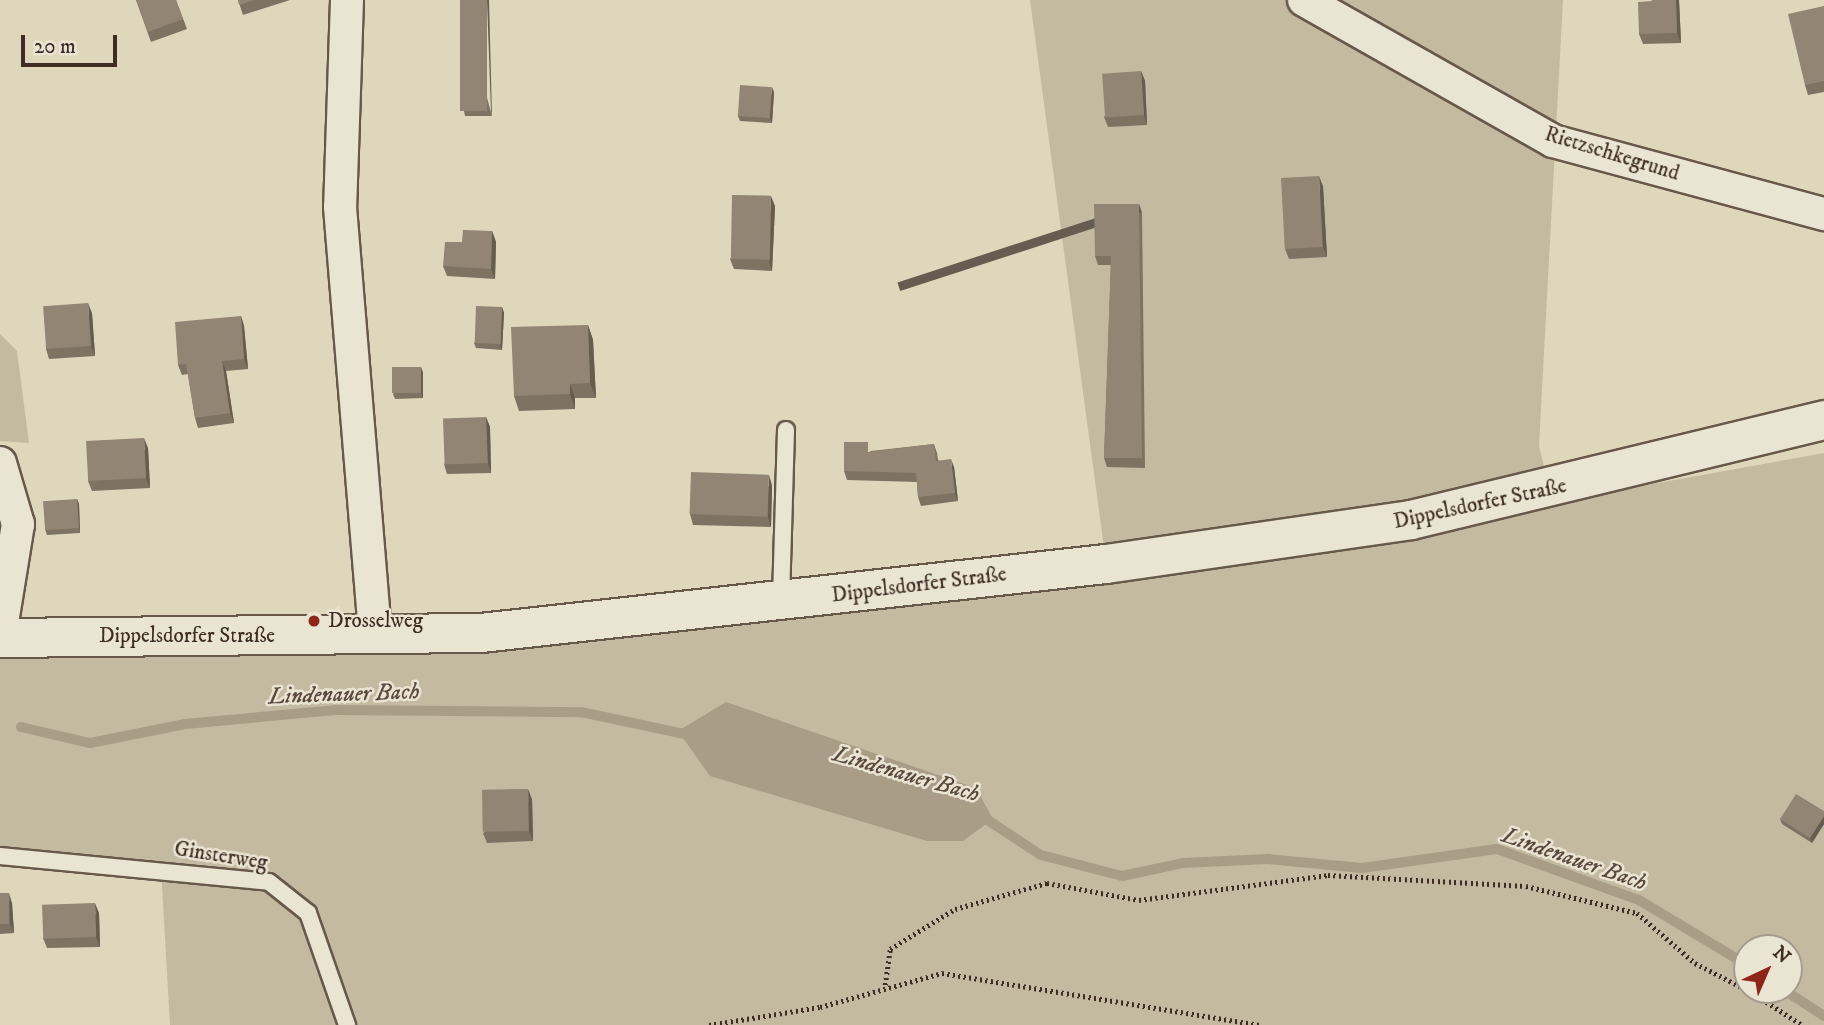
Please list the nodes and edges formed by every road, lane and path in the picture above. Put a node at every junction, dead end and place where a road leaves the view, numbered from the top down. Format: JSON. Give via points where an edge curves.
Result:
{"nodes":[{"id":1,"x":347,"y":0,"type":"edge"},
{"id":2,"x":1304,"y":0,"type":"edge"},
{"id":3,"x":1824,"y":214,"type":"edge"},
{"id":4,"x":1824,"y":419,"type":"edge"},
{"id":5,"x":786,"y":430,"type":"dead end"},
{"id":6,"x":0,"y":463,"type":"edge"},
{"id":7,"x":781,"y":601,"type":"junction"},
{"id":8,"x":375,"y":634,"type":"junction"},
{"id":9,"x":0,"y":637,"type":"edge"},
{"id":10,"x":0,"y":856,"type":"edge"},
{"id":11,"x":1733,"y":983,"type":"edge"},
{"id":12,"x":885,"y":985,"type":"junction"},
{"id":13,"x":1769,"y":1004,"type":"edge"},
{"id":14,"x":347,"y":1025,"type":"edge"},
{"id":15,"x":709,"y":1025,"type":"edge"},
{"id":16,"x":1260,"y":1025,"type":"edge"},
{"id":17,"x":1802,"y":1025,"type":"edge"}],
"edges":[{"from":1,"to":8,"type":"street","via":[[340,207]]},
{"from":2,"to":3,"type":"street","name":"Rietzschkegrund","via":[[1553,141]]},
{"from":4,"to":7,"type":"street","name":"Dippelsdorfer Straße","via":[[1550,489],[1291,542]]},
{"from":5,"to":7,"type":"lane"},
{"from":6,"to":9,"type":"street","via":[[18,524]]},
{"from":7,"to":8,"type":"street","name":"Dippelsdorfer Straße","via":[[481,633]]},
{"from":8,"to":9,"type":"street","name":"Dippelsdorfer Straße"},
{"from":10,"to":14,"type":"lane","name":"Ginsterweg","via":[[269,882],[308,913]]},
{"from":11,"to":12,"type":"path","via":[[1695,963],[1637,913],[1527,886],[1328,875],[1139,900],[1047,883],[954,909],[890,949]]},
{"from":12,"to":15,"type":"path","via":[[820,1007]]},
{"from":12,"to":16,"type":"path","via":[[942,973]]},
{"from":13,"to":17,"type":"path"}]}
